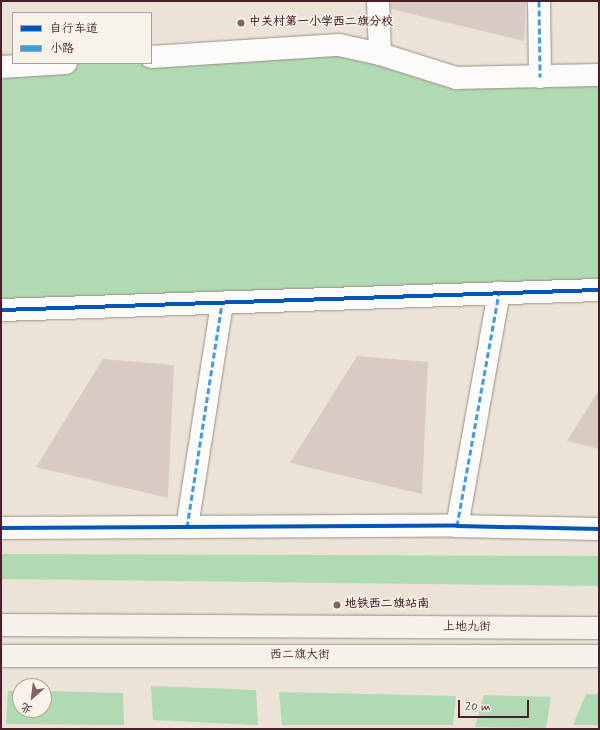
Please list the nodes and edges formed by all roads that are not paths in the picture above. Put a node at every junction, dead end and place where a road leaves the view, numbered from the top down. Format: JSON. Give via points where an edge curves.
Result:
{"nodes":[{"id":1,"x":378,"y":1,"type":"edge"},
{"id":2,"x":539,"y":1,"type":"edge"},
{"id":3,"x":380,"y":54,"type":"junction"},
{"id":4,"x":152,"y":57,"type":"edge"},
{"id":5,"x":50,"y":64,"type":"edge"},
{"id":6,"x":1,"y":67,"type":"edge"},
{"id":7,"x":599,"y":76,"type":"edge"},
{"id":8,"x":540,"y":77,"type":"junction"},
{"id":9,"x":599,"y":290,"type":"edge"},
{"id":10,"x":499,"y":293,"type":"junction"},
{"id":11,"x":222,"y":303,"type":"junction"},
{"id":12,"x":1,"y":310,"type":"edge"},
{"id":13,"x":457,"y":526,"type":"junction"},
{"id":14,"x":187,"y":527,"type":"junction"},
{"id":15,"x":1,"y":528,"type":"edge"},
{"id":16,"x":599,"y":529,"type":"edge"},
{"id":17,"x":1,"y":624,"type":"edge"},
{"id":18,"x":599,"y":628,"type":"edge"},
{"id":19,"x":1,"y":656,"type":"edge"},
{"id":20,"x":599,"y":656,"type":"edge"}],
"edges":[{"from":1,"to":3,"type":"street"},
{"from":2,"to":8,"type":"street"},
{"from":3,"to":4,"type":"street","via":[[339,45]]},
{"from":3,"to":8,"type":"street","via":[[456,78]]},
{"from":5,"to":6,"type":"street"},
{"from":7,"to":8,"type":"street"},
{"from":9,"to":10,"type":"street"},
{"from":10,"to":11,"type":"street"},
{"from":10,"to":13,"type":"street"},
{"from":11,"to":12,"type":"street"},
{"from":11,"to":14,"type":"street"},
{"from":13,"to":14,"type":"street"},
{"from":13,"to":16,"type":"street"},
{"from":14,"to":15,"type":"street"},
{"from":17,"to":18,"type":"main road","name":"上地九街"},
{"from":19,"to":20,"type":"main road","name":"西二旗大街"}]}
